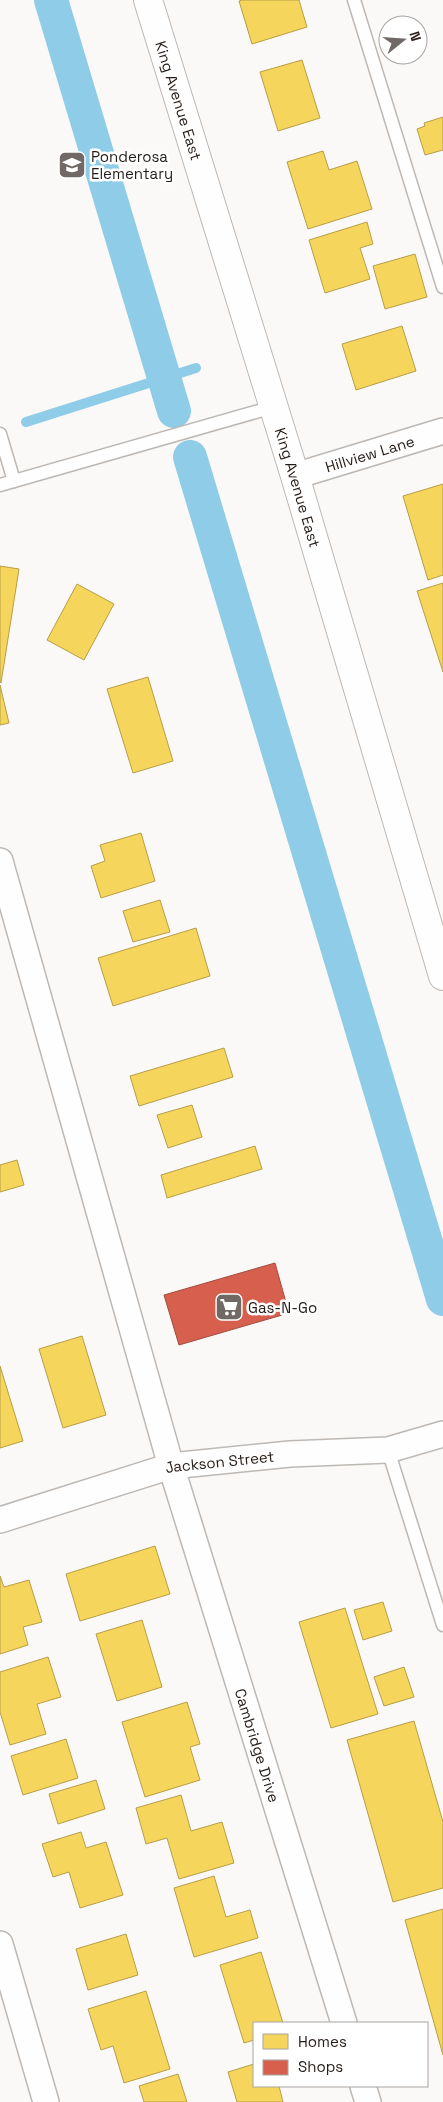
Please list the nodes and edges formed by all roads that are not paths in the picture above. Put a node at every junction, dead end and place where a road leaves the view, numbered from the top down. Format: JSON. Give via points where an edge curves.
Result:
{"nodes":[{"id":1,"x":148,"y":0,"type":"edge"},
{"id":2,"x":354,"y":0,"type":"edge"},
{"id":3,"x":443,"y":288,"type":"edge"},
{"id":4,"x":273,"y":407,"type":"junction"},
{"id":5,"x":443,"y":431,"type":"edge"},
{"id":6,"x":0,"y":434,"type":"edge"},
{"id":7,"x":295,"y":476,"type":"junction"},
{"id":8,"x":14,"y":481,"type":"junction"},
{"id":9,"x":0,"y":485,"type":"edge"},
{"id":10,"x":0,"y":861,"type":"edge"},
{"id":11,"x":443,"y":976,"type":"edge"},
{"id":12,"x":443,"y":1434,"type":"edge"},
{"id":13,"x":388,"y":1450,"type":"junction"},
{"id":14,"x":171,"y":1466,"type":"junction"},
{"id":15,"x":0,"y":1520,"type":"edge"},
{"id":16,"x":443,"y":1626,"type":"edge"},
{"id":17,"x":0,"y":1944,"type":"edge"},
{"id":18,"x":344,"y":2022,"type":"edge"},
{"id":19,"x":363,"y":2087,"type":"edge"},
{"id":20,"x":46,"y":2102,"type":"edge"},
{"id":21,"x":368,"y":2102,"type":"edge"}],
"edges":[{"from":1,"to":4,"type":"main road","name":"King Avenue East"},
{"from":2,"to":3,"type":"lane"},
{"from":4,"to":7,"type":"main road","name":"King Avenue East"},
{"from":4,"to":8,"type":"lane"},
{"from":5,"to":7,"type":"street","name":"Hillview Lane"},
{"from":6,"to":8,"type":"lane"},
{"from":7,"to":11,"type":"main road","name":"King Avenue East"},
{"from":8,"to":9,"type":"lane"},
{"from":10,"to":14,"type":"street","name":"Cambridge Drive"},
{"from":12,"to":13,"type":"street","name":"Jackson Street"},
{"from":13,"to":14,"type":"street","name":"Jackson Street","via":[[290,1454]]},
{"from":13,"to":16,"type":"lane"},
{"from":14,"to":15,"type":"street","name":"Jackson Street"},
{"from":14,"to":18,"type":"street","name":"Cambridge Drive"},
{"from":17,"to":20,"type":"street"},
{"from":19,"to":21,"type":"street"}]}
